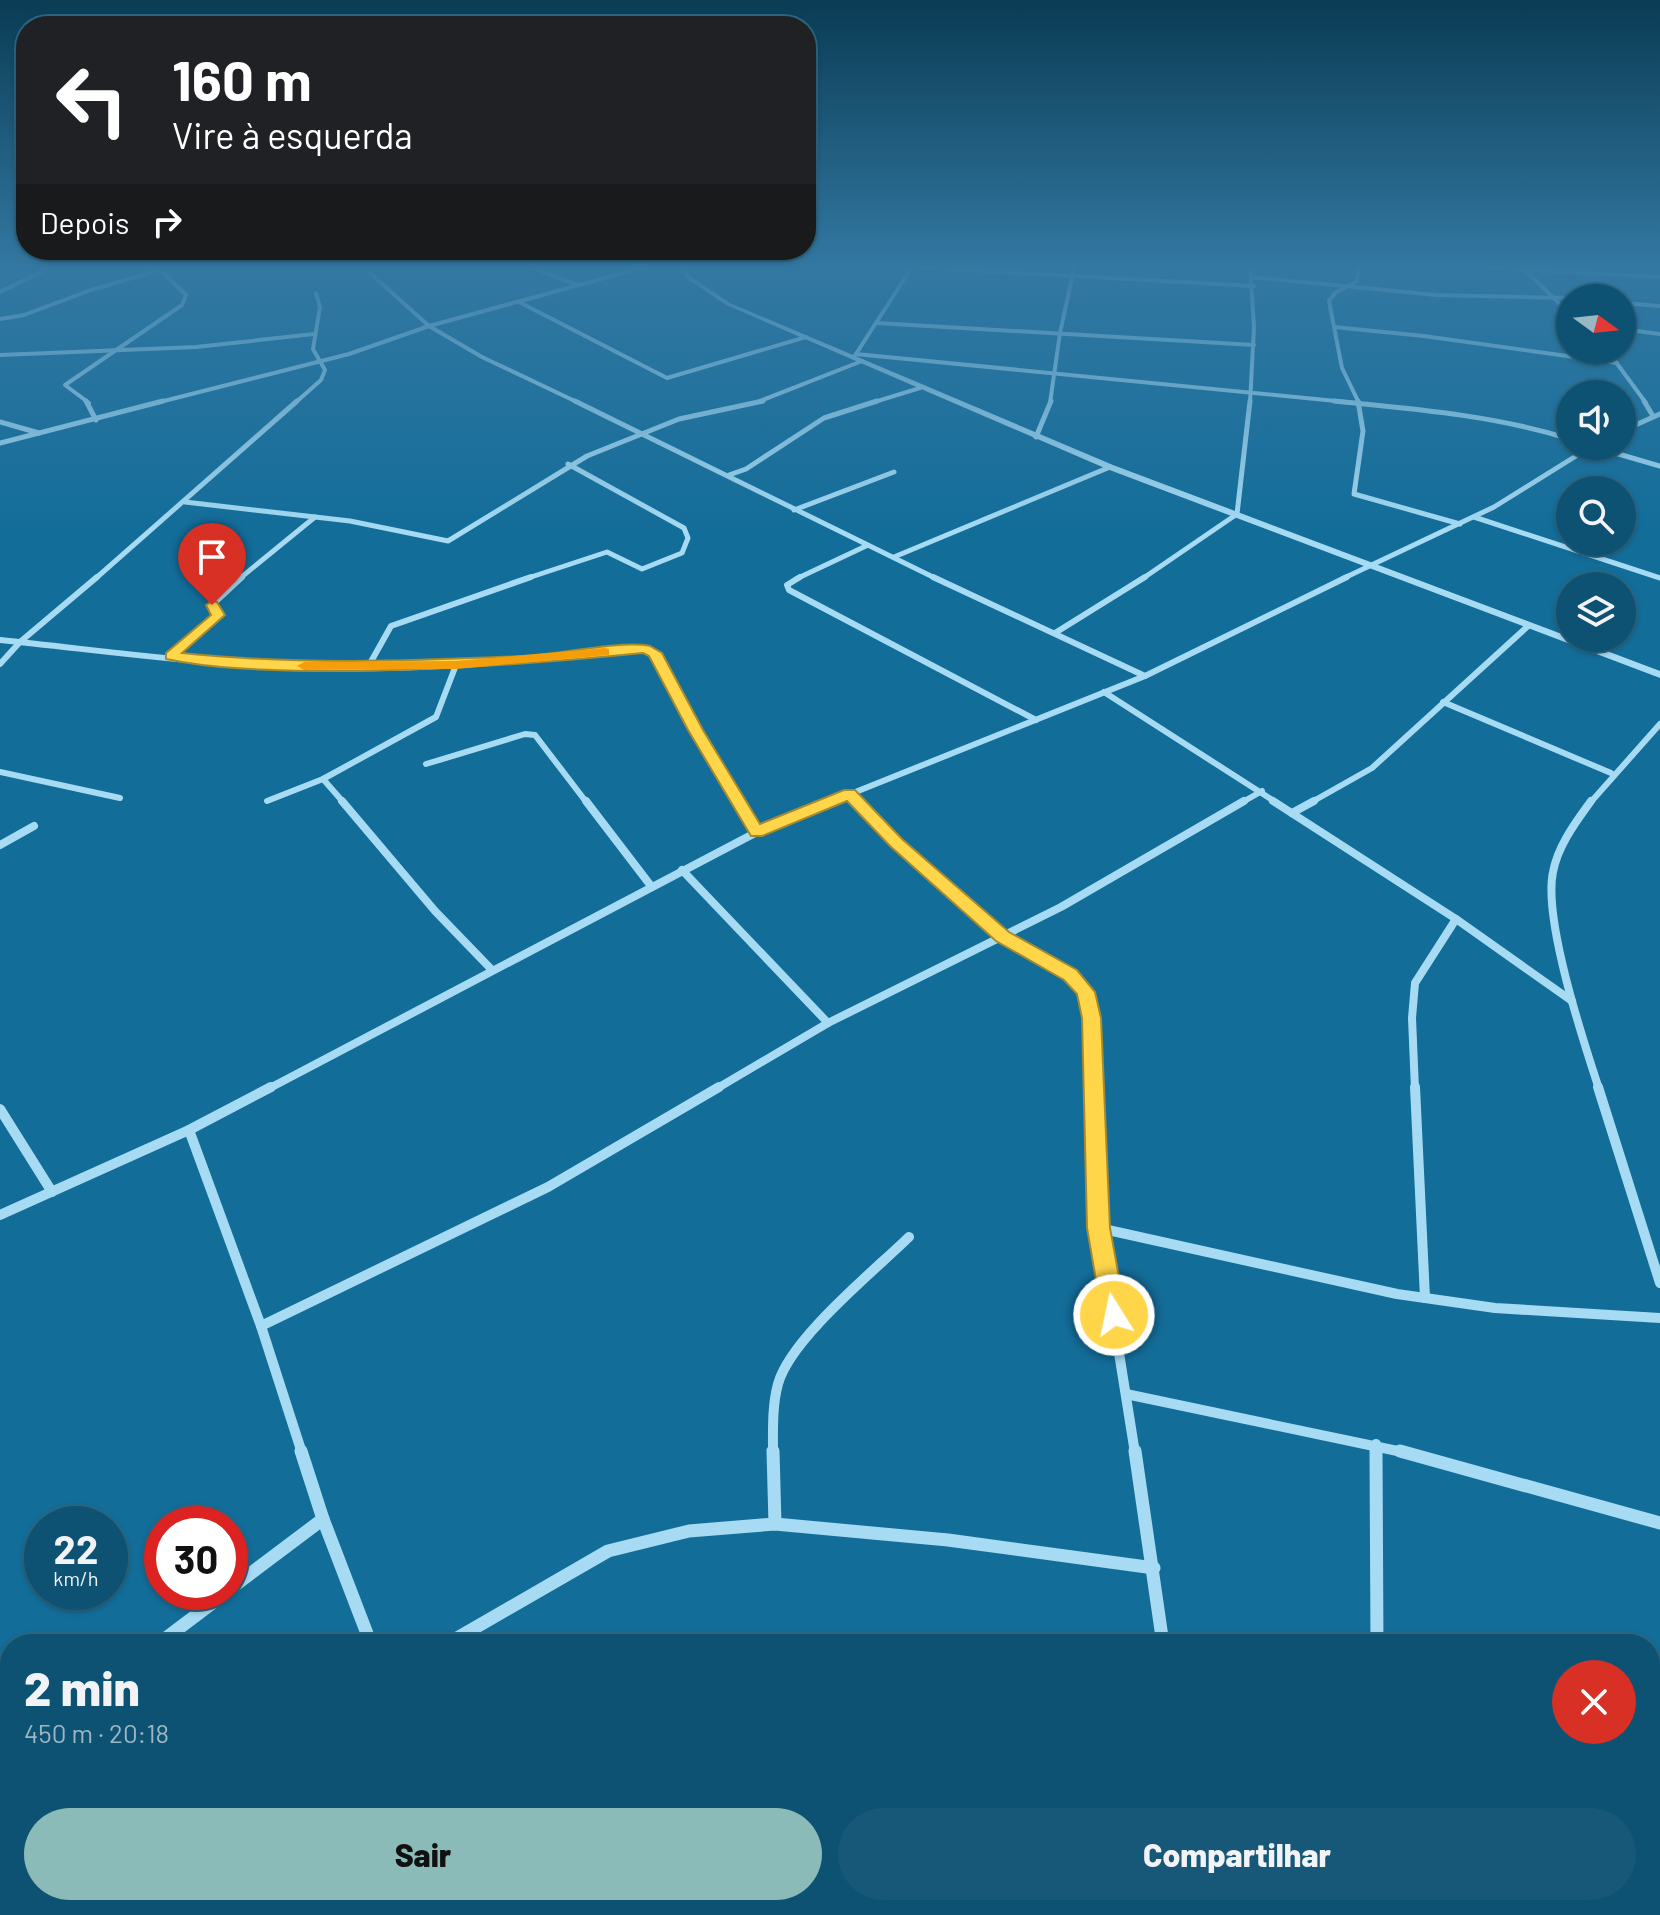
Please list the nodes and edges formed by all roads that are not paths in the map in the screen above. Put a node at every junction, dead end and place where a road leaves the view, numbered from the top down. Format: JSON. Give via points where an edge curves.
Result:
{"nodes":[{"id":1,"x":95,"y":353,"type":"edge"},
{"id":2,"x":116,"y":353,"type":"edge"},
{"id":3,"x":315,"y":353,"type":"edge"},
{"id":4,"x":345,"y":353,"type":"edge"},
{"id":5,"x":478,"y":353,"type":"edge"},
{"id":6,"x":619,"y":353,"type":"edge"},
{"id":7,"x":751,"y":353,"type":"edge"},
{"id":8,"x":848,"y":353,"type":"edge"},
{"id":9,"x":859,"y":353,"type":"edge"},
{"id":10,"x":1058,"y":353,"type":"edge"},
{"id":11,"x":1254,"y":353,"type":"edge"},
{"id":12,"x":1339,"y":353,"type":"edge"},
{"id":13,"x":0,"y":355,"type":"edge"},
{"id":14,"x":857,"y":357,"type":"junction"},
{"id":15,"x":318,"y":360,"type":"junction"},
{"id":16,"x":1618,"y":364,"type":"edge"},
{"id":17,"x":1055,"y":374,"type":"junction"},
{"id":18,"x":920,"y":388,"type":"junction"},
{"id":19,"x":1252,"y":394,"type":"junction"},
{"id":20,"x":1359,"y":404,"type":"junction"},
{"id":21,"x":1657,"y":415,"type":"edge"},
{"id":22,"x":96,"y":420,"type":"junction"},
{"id":23,"x":0,"y":422,"type":"edge"},
{"id":24,"x":1636,"y":425,"type":"edge"},
{"id":25,"x":641,"y":432,"type":"junction"},
{"id":26,"x":39,"y":433,"type":"junction"},
{"id":27,"x":1556,"y":435,"type":"edge"},
{"id":28,"x":1036,"y":437,"type":"junction"},
{"id":29,"x":0,"y":443,"type":"edge"},
{"id":30,"x":1636,"y":459,"type":"edge"},
{"id":31,"x":1568,"y":460,"type":"edge"},
{"id":32,"x":568,"y":464,"type":"junction"},
{"id":33,"x":1660,"y":466,"type":"edge"},
{"id":34,"x":1110,"y":467,"type":"junction"},
{"id":35,"x":894,"y":472,"type":"dead end"},
{"id":36,"x":729,"y":475,"type":"junction"},
{"id":37,"x":185,"y":502,"type":"junction"},
{"id":38,"x":794,"y":510,"type":"junction"},
{"id":39,"x":1237,"y":514,"type":"junction"},
{"id":40,"x":315,"y":517,"type":"junction"},
{"id":41,"x":1474,"y":517,"type":"junction"},
{"id":42,"x":1460,"y":524,"type":"junction"},
{"id":43,"x":866,"y":546,"type":"junction"},
{"id":44,"x":894,"y":557,"type":"junction"},
{"id":45,"x":1375,"y":567,"type":"junction"},
{"id":46,"x":1660,"y":578,"type":"edge"},
{"id":47,"x":1528,"y":626,"type":"junction"},
{"id":48,"x":1055,"y":633,"type":"junction"},
{"id":49,"x":0,"y":640,"type":"edge"},
{"id":50,"x":20,"y":642,"type":"junction"},
{"id":51,"x":171,"y":656,"type":"junction"},
{"id":52,"x":0,"y":664,"type":"edge"},
{"id":53,"x":456,"y":665,"type":"junction"},
{"id":54,"x":368,"y":667,"type":"junction"},
{"id":55,"x":1660,"y":675,"type":"edge"},
{"id":56,"x":1145,"y":676,"type":"junction"},
{"id":57,"x":1104,"y":692,"type":"junction"},
{"id":58,"x":1443,"y":702,"type":"junction"},
{"id":59,"x":1036,"y":720,"type":"junction"},
{"id":60,"x":1660,"y":724,"type":"edge"},
{"id":61,"x":426,"y":764,"type":"dead end"},
{"id":62,"x":0,"y":772,"type":"edge"},
{"id":63,"x":1611,"y":773,"type":"junction"},
{"id":64,"x":323,"y":779,"type":"junction"},
{"id":65,"x":1262,"y":791,"type":"junction"},
{"id":66,"x":850,"y":794,"type":"junction"},
{"id":67,"x":120,"y":798,"type":"dead end"},
{"id":68,"x":267,"y":801,"type":"dead end"},
{"id":69,"x":1292,"y":813,"type":"junction"},
{"id":70,"x":34,"y":826,"type":"dead end"},
{"id":71,"x":757,"y":832,"type":"junction"},
{"id":72,"x":0,"y":845,"type":"edge"},
{"id":73,"x":682,"y":870,"type":"junction"},
{"id":74,"x":651,"y":886,"type":"junction"},
{"id":75,"x":1456,"y":919,"type":"junction"},
{"id":76,"x":1003,"y":936,"type":"junction"},
{"id":77,"x":492,"y":970,"type":"junction"},
{"id":78,"x":1572,"y":1002,"type":"junction"},
{"id":79,"x":828,"y":1023,"type":"junction"},
{"id":80,"x":0,"y":1109,"type":"edge"},
{"id":81,"x":189,"y":1130,"type":"junction"},
{"id":82,"x":52,"y":1192,"type":"junction"},
{"id":83,"x":0,"y":1215,"type":"edge"},
{"id":84,"x":1099,"y":1228,"type":"junction"},
{"id":85,"x":909,"y":1237,"type":"dead end"},
{"id":86,"x":1660,"y":1283,"type":"edge"},
{"id":87,"x":1425,"y":1298,"type":"junction"},
{"id":88,"x":1660,"y":1318,"type":"edge"},
{"id":89,"x":261,"y":1326,"type":"junction"},
{"id":90,"x":1126,"y":1394,"type":"junction"},
{"id":91,"x":1376,"y":1444,"type":"junction"},
{"id":92,"x":323,"y":1519,"type":"junction"},
{"id":93,"x":1660,"y":1523,"type":"edge"},
{"id":94,"x":775,"y":1524,"type":"junction"},
{"id":95,"x":1154,"y":1568,"type":"junction"},
{"id":96,"x":248,"y":1576,"type":"edge"},
{"id":97,"x":203,"y":1610,"type":"edge"},
{"id":98,"x":171,"y":1634,"type":"edge"},
{"id":99,"x":367,"y":1634,"type":"edge"},
{"id":100,"x":464,"y":1634,"type":"edge"},
{"id":101,"x":1162,"y":1634,"type":"edge"},
{"id":102,"x":1377,"y":1634,"type":"edge"}],
"edges":[{"from":1,"to":13,"type":"street"},
{"from":2,"to":22,"type":"street","via":[[65,385],[90,404]]},
{"from":3,"to":15,"type":"street"},
{"from":4,"to":15,"type":"street"},
{"from":5,"to":25,"type":"street"},
{"from":6,"to":7,"type":"street","via":[[667,378]]},
{"from":8,"to":14,"type":"street"},
{"from":9,"to":14,"type":"street"},
{"from":10,"to":17,"type":"street"},
{"from":11,"to":19,"type":"street"},
{"from":12,"to":20,"type":"street"},
{"from":14,"to":17,"type":"street"},
{"from":14,"to":18,"type":"street"},
{"from":14,"to":25,"type":"street","via":[[761,402]]},
{"from":15,"to":22,"type":"street"},
{"from":15,"to":37,"type":"street","via":[[325,370],[321,380]]},
{"from":16,"to":21,"type":"street"},
{"from":17,"to":19,"type":"street"},
{"from":17,"to":28,"type":"street","via":[[1047,419]]},
{"from":18,"to":28,"type":"street"},
{"from":18,"to":36,"type":"street","via":[[824,418]]},
{"from":19,"to":20,"type":"street"},
{"from":19,"to":39,"type":"street"},
{"from":20,"to":27,"type":"street","via":[[1492,419]]},
{"from":20,"to":42,"type":"street","via":[[1363,431],[1354,494]]},
{"from":21,"to":24,"type":"street"},
{"from":22,"to":26,"type":"street"},
{"from":23,"to":26,"type":"street"},
{"from":25,"to":32,"type":"street"},
{"from":25,"to":36,"type":"street"},
{"from":26,"to":29,"type":"street"},
{"from":28,"to":34,"type":"street"},
{"from":30,"to":33,"type":"street"},
{"from":31,"to":41,"type":"street"},
{"from":32,"to":40,"type":"street","via":[[448,541]]},
{"from":32,"to":54,"type":"street","via":[[684,528],[688,538],[682,553],[642,569],[607,552],[597,553],[403,620],[391,626]]},
{"from":34,"to":39,"type":"street"},
{"from":34,"to":44,"type":"street"},
{"from":35,"to":38,"type":"street"},
{"from":36,"to":38,"type":"street"},
{"from":37,"to":40,"type":"street"},
{"from":37,"to":50,"type":"street"},
{"from":38,"to":43,"type":"street"},
{"from":39,"to":45,"type":"street"},
{"from":39,"to":48,"type":"street"},
{"from":40,"to":51,"type":"street","via":[[215,602],[218,615]]},
{"from":41,"to":42,"type":"street"},
{"from":41,"to":46,"type":"street"},
{"from":42,"to":45,"type":"street"},
{"from":43,"to":44,"type":"street"},
{"from":43,"to":59,"type":"street","via":[[792,581],[789,590]]},
{"from":44,"to":48,"type":"street"},
{"from":45,"to":47,"type":"street"},
{"from":45,"to":56,"type":"street"},
{"from":47,"to":55,"type":"street"},
{"from":47,"to":58,"type":"street"},
{"from":48,"to":56,"type":"street"},
{"from":49,"to":50,"type":"street"},
{"from":50,"to":51,"type":"street"},
{"from":50,"to":52,"type":"street"},
{"from":51,"to":54,"type":"street","via":[[262,666]]},
{"from":53,"to":54,"type":"street"},
{"from":53,"to":64,"type":"street","via":[[436,717]]},
{"from":53,"to":71,"type":"street","via":[[633,648],[655,653]]},
{"from":56,"to":57,"type":"street"},
{"from":57,"to":59,"type":"street"},
{"from":57,"to":65,"type":"street"},
{"from":58,"to":63,"type":"street"},
{"from":58,"to":69,"type":"street","via":[[1372,768]]},
{"from":59,"to":66,"type":"street"},
{"from":60,"to":63,"type":"street"},
{"from":61,"to":74,"type":"street","via":[[535,735]]},
{"from":62,"to":67,"type":"street"},
{"from":63,"to":78,"type":"street","via":[[1553,868],[1551,899]]},
{"from":64,"to":68,"type":"street"},
{"from":64,"to":77,"type":"street"},
{"from":65,"to":69,"type":"street"},
{"from":65,"to":76,"type":"street"},
{"from":66,"to":71,"type":"street"},
{"from":66,"to":76,"type":"street"},
{"from":69,"to":75,"type":"street"},
{"from":70,"to":72,"type":"street"},
{"from":71,"to":73,"type":"street"},
{"from":73,"to":74,"type":"street"},
{"from":73,"to":79,"type":"street"},
{"from":74,"to":77,"type":"street"},
{"from":75,"to":78,"type":"street"},
{"from":75,"to":87,"type":"street","via":[[1415,983],[1412,1018]]},
{"from":76,"to":79,"type":"street"},
{"from":76,"to":84,"type":"street","via":[[1071,975],[1086,992],[1092,1018]]},
{"from":77,"to":81,"type":"street"},
{"from":78,"to":86,"type":"street"},
{"from":79,"to":89,"type":"street","via":[[548,1187]]},
{"from":80,"to":82,"type":"street"},
{"from":81,"to":82,"type":"street"},
{"from":81,"to":89,"type":"street"},
{"from":82,"to":83,"type":"street"},
{"from":84,"to":87,"type":"street"},
{"from":84,"to":90,"type":"street"},
{"from":85,"to":94,"type":"street","via":[[796,1351],[779,1379]]},
{"from":87,"to":88,"type":"street","via":[[1495,1308]]},
{"from":89,"to":92,"type":"street"},
{"from":90,"to":91,"type":"street"},
{"from":90,"to":95,"type":"street"},
{"from":91,"to":93,"type":"street"},
{"from":91,"to":102,"type":"street"},
{"from":92,"to":96,"type":"street"},
{"from":92,"to":99,"type":"street"},
{"from":94,"to":95,"type":"street","via":[[948,1540]]},
{"from":94,"to":100,"type":"street","via":[[689,1531],[608,1551]]},
{"from":95,"to":101,"type":"street"},
{"from":97,"to":98,"type":"street"}]}
